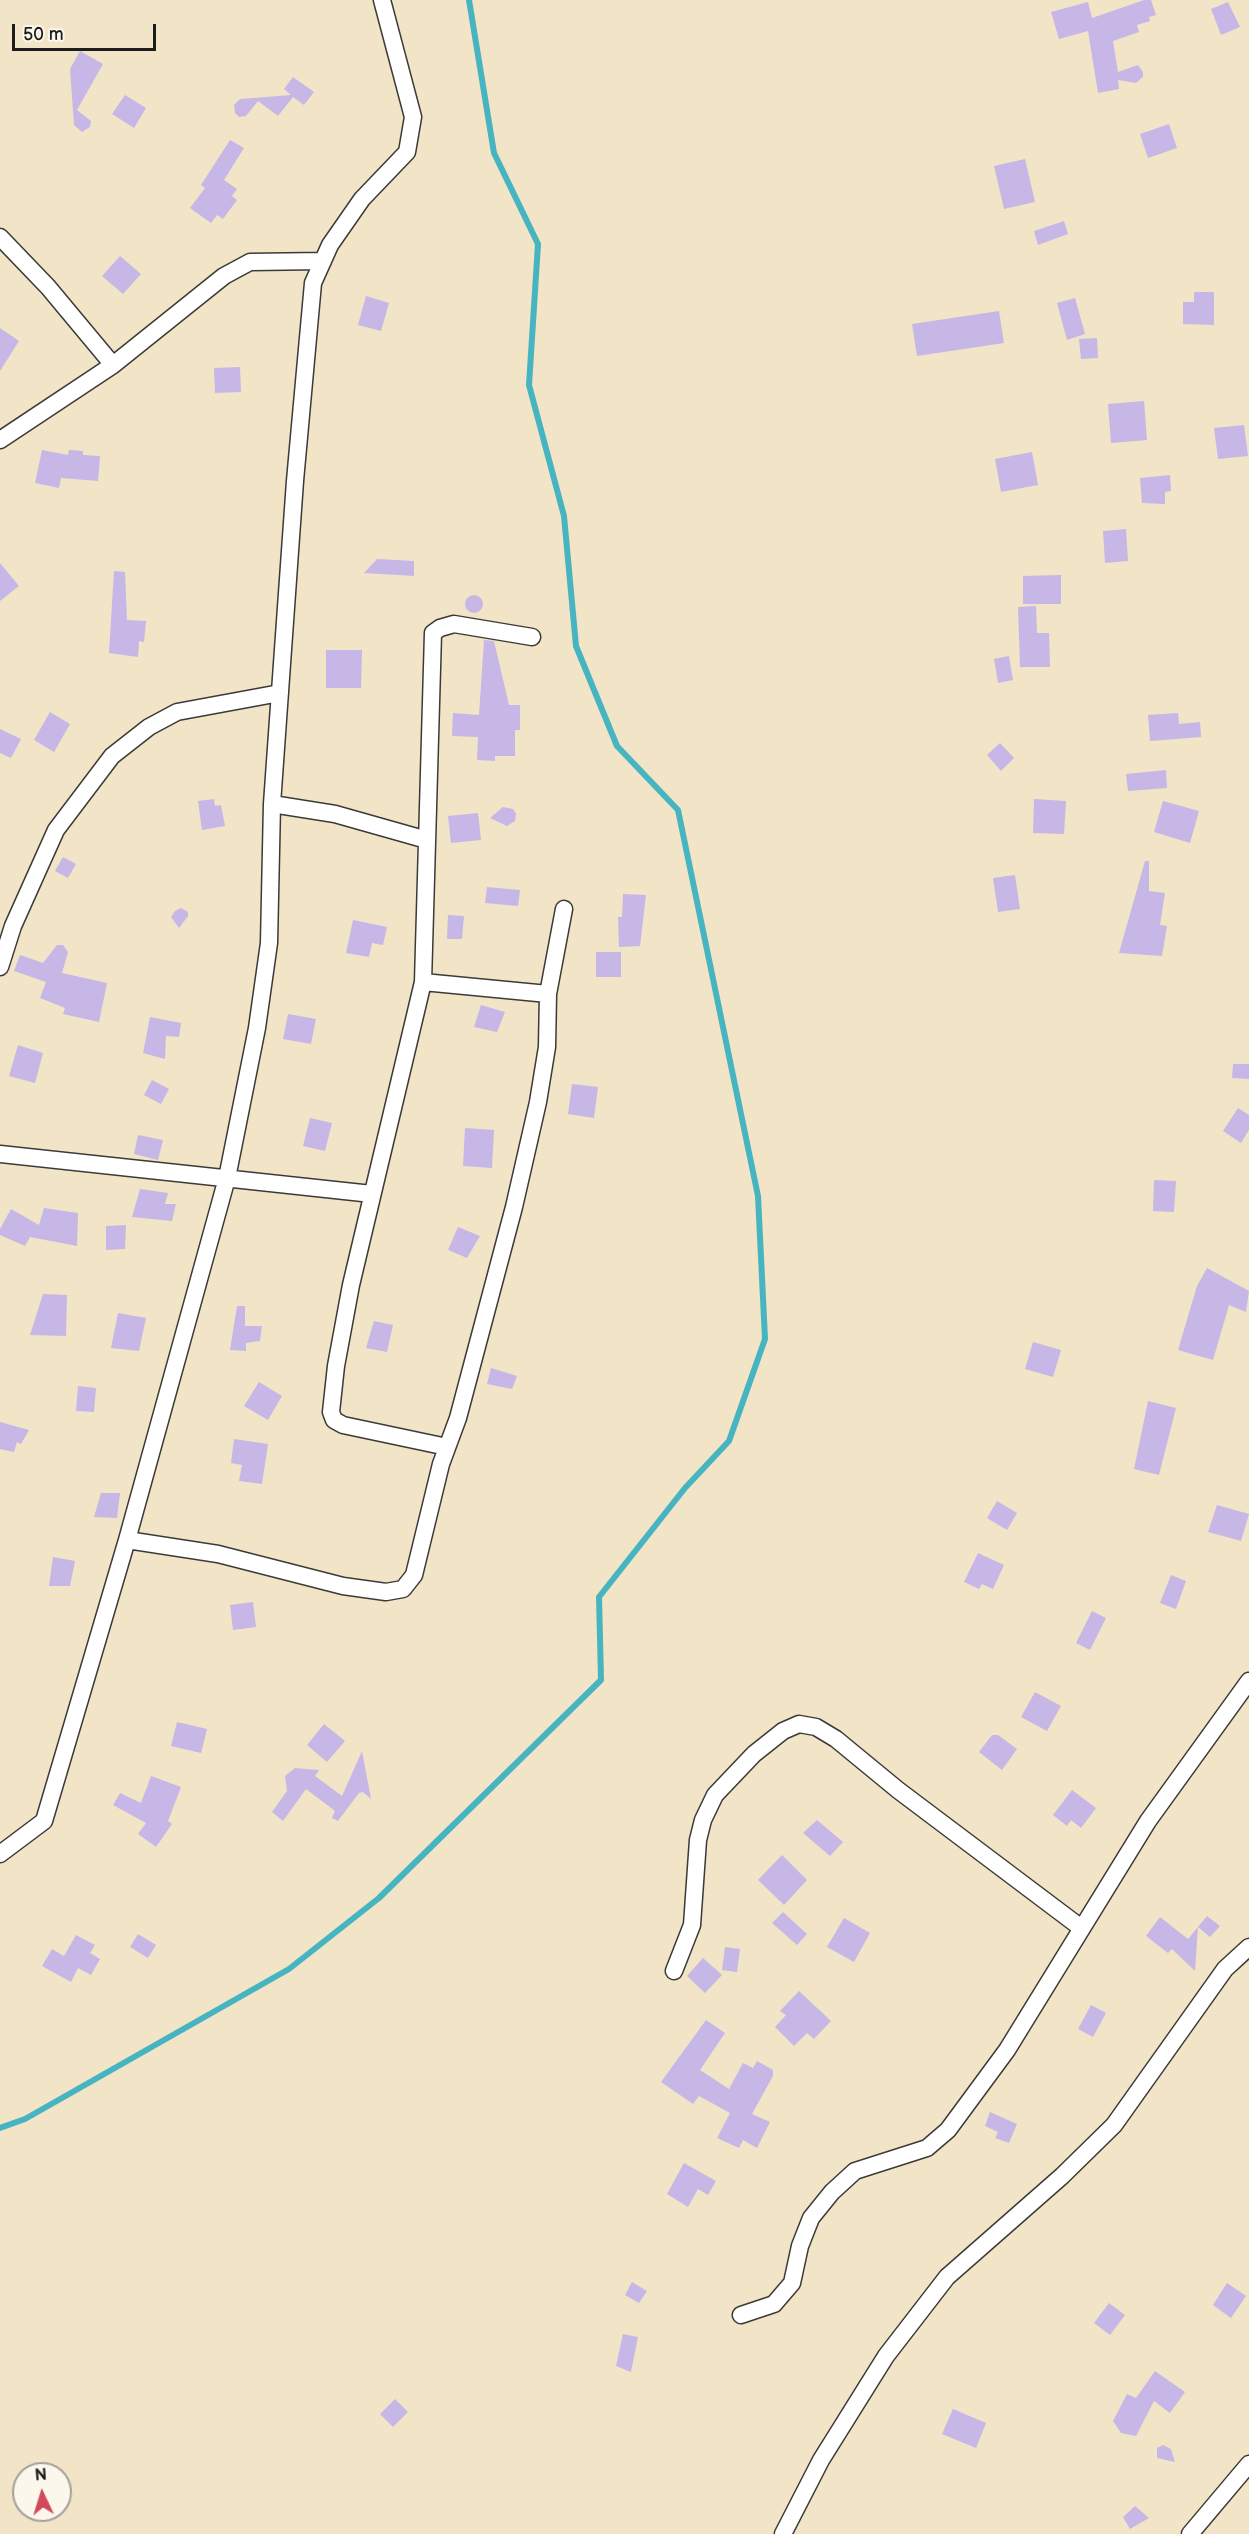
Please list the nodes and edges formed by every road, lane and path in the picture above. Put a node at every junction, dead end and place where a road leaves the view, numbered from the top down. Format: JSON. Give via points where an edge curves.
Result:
{"nodes":[{"id":1,"x":382,"y":0,"type":"edge"},
{"id":2,"x":0,"y":237,"type":"edge"},
{"id":3,"x":323,"y":261,"type":"junction"},
{"id":4,"x":113,"y":365,"type":"junction"},
{"id":5,"x":0,"y":440,"type":"edge"},
{"id":6,"x":532,"y":637,"type":"dead end"},
{"id":7,"x":280,"y":693,"type":"junction"},
{"id":8,"x":272,"y":804,"type":"junction"},
{"id":9,"x":427,"y":840,"type":"junction"},
{"id":10,"x":564,"y":909,"type":"dead end"},
{"id":11,"x":0,"y":967,"type":"edge"},
{"id":12,"x":423,"y":982,"type":"junction"},
{"id":13,"x":548,"y":994,"type":"junction"},
{"id":14,"x":0,"y":1154,"type":"edge"},
{"id":15,"x":227,"y":1178,"type":"junction"},
{"id":16,"x":372,"y":1194,"type":"junction"},
{"id":17,"x":447,"y":1447,"type":"junction"},
{"id":18,"x":127,"y":1540,"type":"junction"},
{"id":19,"x":1249,"y":1681,"type":"edge"},
{"id":20,"x":0,"y":1854,"type":"edge"},
{"id":21,"x":1080,"y":1927,"type":"junction"},
{"id":22,"x":1249,"y":1947,"type":"edge"},
{"id":23,"x":674,"y":1971,"type":"dead end"},
{"id":24,"x":741,"y":2315,"type":"dead end"},
{"id":25,"x":1249,"y":2464,"type":"edge"},
{"id":26,"x":783,"y":2534,"type":"edge"},
{"id":27,"x":1190,"y":2534,"type":"edge"}],
"edges":[{"from":1,"to":3,"type":"street","via":[[413,117],[407,152],[362,199]]},
{"from":2,"to":4,"type":"street"},
{"from":3,"to":4,"type":"street","via":[[250,262],[224,276]]},
{"from":3,"to":7,"type":"street","via":[[313,283]]},
{"from":4,"to":5,"type":"street"},
{"from":6,"to":9,"type":"street","via":[[454,624],[433,633]]},
{"from":7,"to":8,"type":"street"},
{"from":7,"to":11,"type":"street","via":[[177,712],[149,727],[112,756],[56,830],[13,926]]},
{"from":8,"to":9,"type":"street","via":[[335,814]]},
{"from":8,"to":15,"type":"street","via":[[269,943],[257,1028]]},
{"from":9,"to":12,"type":"street"},
{"from":10,"to":13,"type":"street"},
{"from":12,"to":13,"type":"street"},
{"from":12,"to":16,"type":"street"},
{"from":13,"to":17,"type":"street","via":[[547,1047],[514,1207]]},
{"from":14,"to":15,"type":"street"},
{"from":15,"to":16,"type":"street"},
{"from":15,"to":18,"type":"street"},
{"from":16,"to":17,"type":"street","via":[[351,1285],[331,1412],[334,1420],[343,1425]]},
{"from":17,"to":18,"type":"street","via":[[414,1575],[403,1589],[386,1592],[343,1586],[218,1554]]},
{"from":18,"to":20,"type":"street","via":[[44,1821]]},
{"from":19,"to":21,"type":"street","via":[[1148,1821]]},
{"from":21,"to":23,"type":"street","via":[[836,1739],[816,1727],[799,1724],[783,1731],[754,1754],[715,1795],[702,1820],[692,1925]]},
{"from":21,"to":24,"type":"street","via":[[1007,2050],[948,2130],[927,2148],[855,2171],[811,2218],[792,2283],[774,2304]]},
{"from":22,"to":26,"type":"street","via":[[1225,1969],[1114,2125],[946,2277],[868,2384],[821,2460]]},
{"from":25,"to":27,"type":"street"}]}
